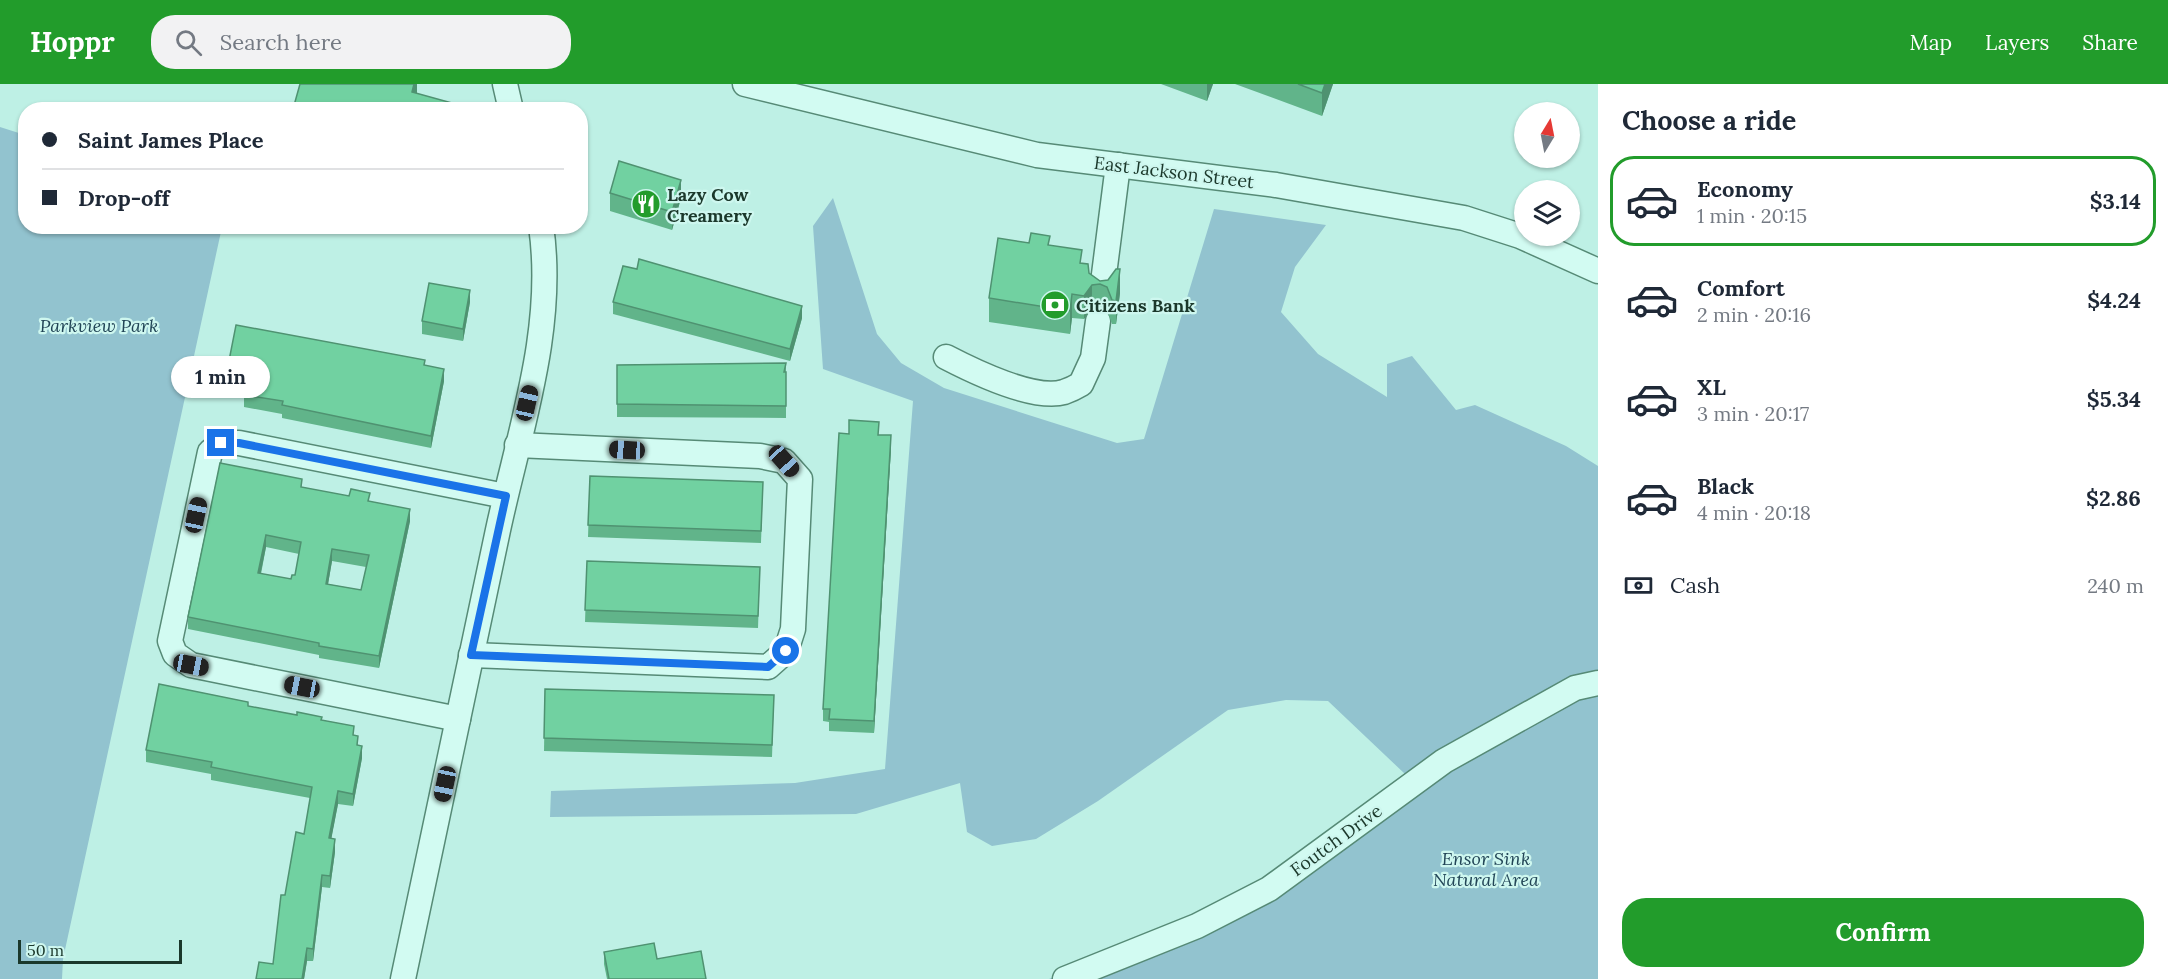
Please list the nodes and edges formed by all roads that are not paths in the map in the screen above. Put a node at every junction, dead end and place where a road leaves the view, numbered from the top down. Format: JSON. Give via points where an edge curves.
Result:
{"nodes":[{"id":1,"x":505,"y":84,"type":"edge"},
{"id":2,"x":745,"y":84,"type":"edge"},
{"id":3,"x":510,"y":102,"type":"edge"},
{"id":4,"x":1118,"y":165,"type":"junction"},
{"id":5,"x":542,"y":234,"type":"edge"},
{"id":6,"x":1598,"y":271,"type":"edge"},
{"id":7,"x":1102,"y":290,"type":"edge"},
{"id":8,"x":1098,"y":321,"type":"dead end"},
{"id":9,"x":946,"y":357,"type":"dead end"},
{"id":10,"x":517,"y":445,"type":"junction"},
{"id":11,"x":506,"y":496,"type":"junction"},
{"id":12,"x":471,"y":655,"type":"junction"},
{"id":13,"x":1598,"y":683,"type":"edge"},
{"id":14,"x":458,"y":719,"type":"junction"},
{"id":15,"x":403,"y":979,"type":"edge"},
{"id":16,"x":1065,"y":979,"type":"edge"}],
"edges":[{"from":1,"to":3,"type":"street"},
{"from":2,"to":4,"type":"street","name":"East Jackson Street","via":[[1037,155]]},
{"from":4,"to":6,"type":"street","name":"East Jackson Street","via":[[1287,187],[1464,218],[1520,236]]},
{"from":4,"to":7,"type":"street"},
{"from":5,"to":10,"type":"street","via":[[541,330]]},
{"from":8,"to":9,"type":"street","via":[[1093,358],[1081,384],[1062,393],[1024,390],[978,374]]},
{"from":10,"to":11,"type":"street"},
{"from":10,"to":12,"type":"street","via":[[760,456],[784,461],[800,479],[793,629],[786,651],[768,667]]},
{"from":11,"to":12,"type":"street"},
{"from":11,"to":14,"type":"street","via":[[239,443],[221,443],[210,452],[170,641],[175,654],[191,665]]},
{"from":12,"to":14,"type":"street"},
{"from":13,"to":16,"type":"street","name":"Foutch Drive","via":[[1575,688],[1444,761],[1269,889],[1197,926]]},
{"from":14,"to":15,"type":"street"}]}
